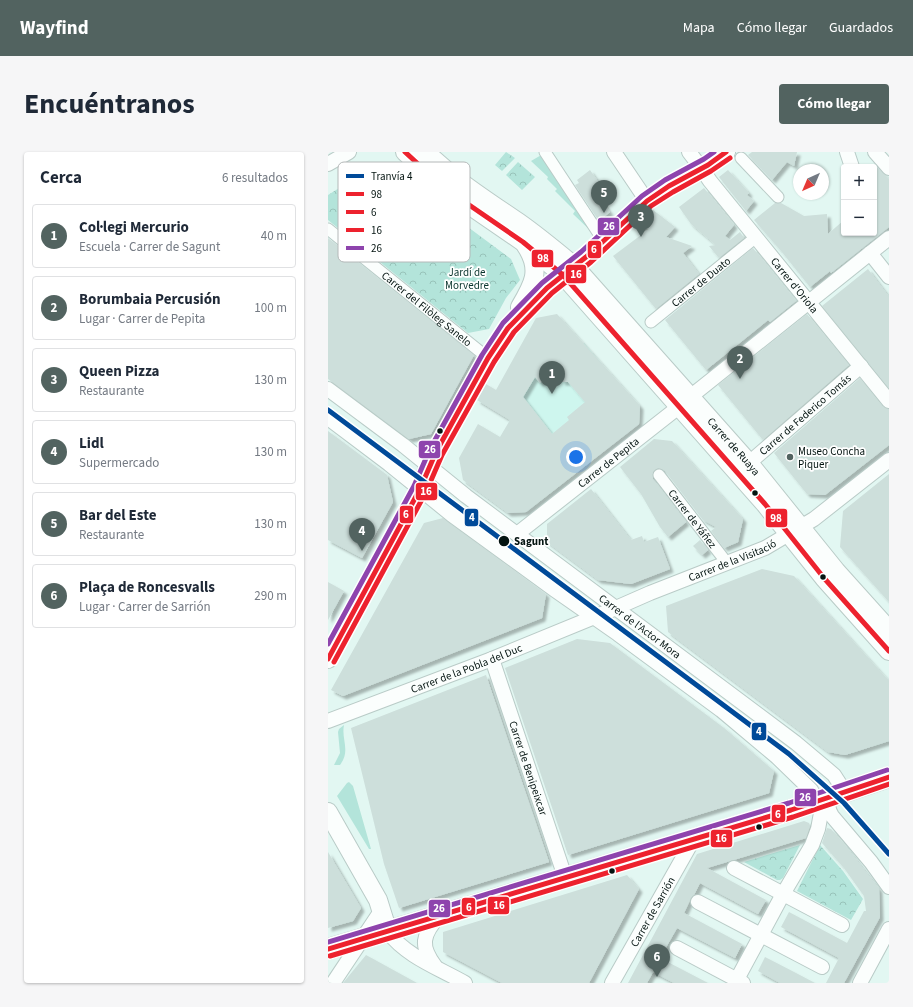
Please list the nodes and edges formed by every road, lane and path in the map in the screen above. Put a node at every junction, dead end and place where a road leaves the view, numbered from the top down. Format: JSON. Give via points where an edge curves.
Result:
{"nodes":[{"id":1,"x":349,"y":152,"type":"edge"},
{"id":2,"x":405,"y":152,"type":"edge"},
{"id":3,"x":426,"y":152,"type":"edge"},
{"id":4,"x":545,"y":152,"type":"edge"},
{"id":5,"x":614,"y":152,"type":"edge"},
{"id":6,"x":688,"y":152,"type":"edge"},
{"id":7,"x":848,"y":152,"type":"edge"},
{"id":8,"x":875,"y":152,"type":"edge"},
{"id":9,"x":733,"y":155,"type":"edge"},
{"id":10,"x":416,"y":162,"type":"edge"},
{"id":11,"x":437,"y":162,"type":"edge"},
{"id":12,"x":328,"y":164,"type":"edge"},
{"id":13,"x":851,"y":164,"type":"edge"},
{"id":14,"x":889,"y":168,"type":"edge"},
{"id":15,"x":702,"y":169,"type":"junction"},
{"id":16,"x":470,"y":190,"type":"edge"},
{"id":17,"x":778,"y":197,"type":"dead end"},
{"id":18,"x":647,"y":201,"type":"junction"},
{"id":19,"x":470,"y":206,"type":"edge"},
{"id":20,"x":328,"y":229,"type":"edge"},
{"id":21,"x":599,"y":234,"type":"dead end"},
{"id":22,"x":338,"y":237,"type":"edge"},
{"id":23,"x":889,"y":238,"type":"edge"},
{"id":24,"x":523,"y":242,"type":"junction"},
{"id":25,"x":750,"y":242,"type":"dead end"},
{"id":26,"x":870,"y":253,"type":"junction"},
{"id":27,"x":369,"y":262,"type":"edge"},
{"id":28,"x":568,"y":271,"type":"junction"},
{"id":29,"x":889,"y":277,"type":"edge"},
{"id":30,"x":808,"y":301,"type":"junction"},
{"id":31,"x":651,"y":322,"type":"dead end"},
{"id":32,"x":508,"y":328,"type":"junction"},
{"id":33,"x":488,"y":358,"type":"junction"},
{"id":34,"x":861,"y":366,"type":"junction"},
{"id":35,"x":328,"y":389,"type":"edge"},
{"id":36,"x":685,"y":401,"type":"junction"},
{"id":37,"x":889,"y":401,"type":"edge"},
{"id":38,"x":328,"y":418,"type":"edge"},
{"id":39,"x":889,"y":460,"type":"edge"},
{"id":40,"x":749,"y":463,"type":"junction"},
{"id":41,"x":429,"y":466,"type":"junction"},
{"id":42,"x":659,"y":475,"type":"dead end"},
{"id":43,"x":420,"y":489,"type":"junction"},
{"id":44,"x":795,"y":530,"type":"junction"},
{"id":45,"x":517,"y":534,"type":"junction"},
{"id":46,"x":727,"y":563,"type":"junction"},
{"id":47,"x":605,"y":613,"type":"junction"},
{"id":48,"x":889,"y":630,"type":"edge"},
{"id":49,"x":889,"y":651,"type":"edge"},
{"id":50,"x":492,"y":659,"type":"junction"},
{"id":51,"x":328,"y":660,"type":"edge"},
{"id":52,"x":328,"y":721,"type":"edge"},
{"id":53,"x":889,"y":778,"type":"edge"},
{"id":54,"x":829,"y":806,"type":"junction"},
{"id":55,"x":328,"y":812,"type":"edge"},
{"id":56,"x":693,"y":840,"type":"junction"},
{"id":57,"x":734,"y":868,"type":"dead end"},
{"id":58,"x":565,"y":877,"type":"junction"},
{"id":59,"x":889,"y":887,"type":"edge"},
{"id":60,"x":783,"y":894,"type":"junction"},
{"id":61,"x":698,"y":902,"type":"dead end"},
{"id":62,"x":381,"y":911,"type":"junction"},
{"id":63,"x":439,"y":916,"type":"junction"},
{"id":64,"x":842,"y":925,"type":"dead end"},
{"id":65,"x":889,"y":929,"type":"edge"},
{"id":66,"x":388,"y":932,"type":"junction"},
{"id":67,"x":761,"y":935,"type":"junction"},
{"id":68,"x":362,"y":940,"type":"junction"},
{"id":69,"x":677,"y":948,"type":"dead end"},
{"id":70,"x":329,"y":949,"type":"edge"},
{"id":71,"x":435,"y":967,"type":"junction"},
{"id":72,"x":822,"y":967,"type":"dead end"},
{"id":73,"x":336,"y":978,"type":"edge"},
{"id":74,"x":738,"y":982,"type":"edge"},
{"id":75,"x":465,"y":983,"type":"edge"},
{"id":76,"x":612,"y":983,"type":"edge"},
{"id":77,"x":860,"y":983,"type":"edge"}],
"edges":[{"from":1,"to":12,"type":"street"},
{"from":2,"to":10,"type":"street"},
{"from":3,"to":11,"type":"street"},
{"from":4,"to":21,"type":"street"},
{"from":5,"to":18,"type":"street"},
{"from":6,"to":15,"type":"street","name":"Carrer d'Oriola"},
{"from":7,"to":13,"type":"street"},
{"from":8,"to":14,"type":"street"},
{"from":9,"to":15,"type":"street"},
{"from":9,"to":17,"type":"street"},
{"from":15,"to":18,"type":"street","via":[[668,186]]},
{"from":15,"to":30,"type":"street","name":"Carrer d'Oriola"},
{"from":16,"to":28,"type":"street","via":[[542,240]]},
{"from":18,"to":28,"type":"street"},
{"from":19,"to":24,"type":"street"},
{"from":20,"to":22,"type":"street","name":"Carrer del Filòleg Sanelo"},
{"from":23,"to":26,"type":"street","name":"Carrer de Pepita"},
{"from":24,"to":28,"type":"street"},
{"from":24,"to":32,"type":"street","via":[[532,257],[535,277]]},
{"from":25,"to":31,"type":"street","name":"Carrer de Duato"},
{"from":26,"to":29,"type":"street"},
{"from":26,"to":30,"type":"street","name":"Carrer de Pepita"},
{"from":27,"to":33,"type":"street","name":"Carrer del Filòleg Sanelo"},
{"from":28,"to":32,"type":"street","via":[[547,288]]},
{"from":28,"to":36,"type":"street","name":"Carrer de Ruaya"},
{"from":30,"to":34,"type":"street","name":"Carrer d'Oriola"},
{"from":30,"to":36,"type":"street","name":"Carrer de Pepita"},
{"from":32,"to":33,"type":"street"},
{"from":33,"to":41,"type":"street"},
{"from":34,"to":37,"type":"street","name":"Carrer d'Oriola"},
{"from":34,"to":40,"type":"street","name":"Carrer de Federico Tomás"},
{"from":35,"to":41,"type":"street","name":"Carrer de l'Actor Mora"},
{"from":36,"to":40,"type":"street","name":"Carrer de Ruaya"},
{"from":36,"to":44,"type":"street","name":"Carrer de Ruaya","via":[[765,504]]},
{"from":36,"to":45,"type":"street","name":"Carrer de Pepita"},
{"from":38,"to":43,"type":"street","name":"Carrer de l'Actor Mora"},
{"from":39,"to":44,"type":"street","name":"Carrer de la Visitació","via":[[814,519]]},
{"from":40,"to":44,"type":"street","name":"Carrer de Ruaya"},
{"from":41,"to":43,"type":"street"},
{"from":41,"to":45,"type":"street","name":"Carrer de l'Actor Mora"},
{"from":42,"to":46,"type":"street","name":"Carrer de Yáñez"},
{"from":43,"to":47,"type":"street","name":"Carrer de l'Actor Mora","via":[[532,574]]},
{"from":43,"to":51,"type":"street"},
{"from":44,"to":46,"type":"street","name":"Carrer de la Visitació","via":[[765,548]]},
{"from":44,"to":48,"type":"street","name":"Carrer de Ruaya"},
{"from":44,"to":49,"type":"street","name":"Carrer de Ruaya","via":[[824,578]]},
{"from":45,"to":47,"type":"street","name":"Carrer de l'Actor Mora"},
{"from":46,"to":47,"type":"street","name":"Carrer de la Visitació"},
{"from":47,"to":50,"type":"street","name":"Carrer de la Pobla del Duc"},
{"from":47,"to":54,"type":"street","name":"Carrer de l'Actor Mora","via":[[625,639],[721,710],[777,757]]},
{"from":47,"to":54,"type":"street","name":"Carrer de l'Actor Mora","via":[[796,743],[832,774],[843,786]]},
{"from":50,"to":52,"type":"street","name":"Carrer de la Pobla del Duc"},
{"from":50,"to":58,"type":"street","name":"Carrer de Benipeixcar"},
{"from":53,"to":54,"type":"main road"},
{"from":54,"to":56,"type":"main road"},
{"from":54,"to":59,"type":"street"},
{"from":54,"to":60,"type":"street","via":[[812,845]]},
{"from":55,"to":62,"type":"street","via":[[369,882]]},
{"from":56,"to":58,"type":"main road"},
{"from":56,"to":76,"type":"street","name":"Carrer de Sarrión"},
{"from":57,"to":60,"type":"street"},
{"from":58,"to":63,"type":"main road"},
{"from":60,"to":64,"type":"street"},
{"from":60,"to":67,"type":"street"},
{"from":61,"to":67,"type":"street"},
{"from":62,"to":66,"type":"street"},
{"from":62,"to":68,"type":"street"},
{"from":63,"to":66,"type":"main road"},
{"from":63,"to":71,"type":"street","via":[[429,928],[425,942],[425,951]]},
{"from":65,"to":77,"type":"street"},
{"from":66,"to":68,"type":"main road"},
{"from":66,"to":71,"type":"street","via":[[408,952]]},
{"from":67,"to":72,"type":"street"},
{"from":67,"to":74,"type":"street"},
{"from":68,"to":70,"type":"main road"},
{"from":68,"to":73,"type":"street"},
{"from":69,"to":74,"type":"street"},
{"from":70,"to":73,"type":"street","via":[[339,951],[343,957]]},
{"from":71,"to":75,"type":"street"}]}
